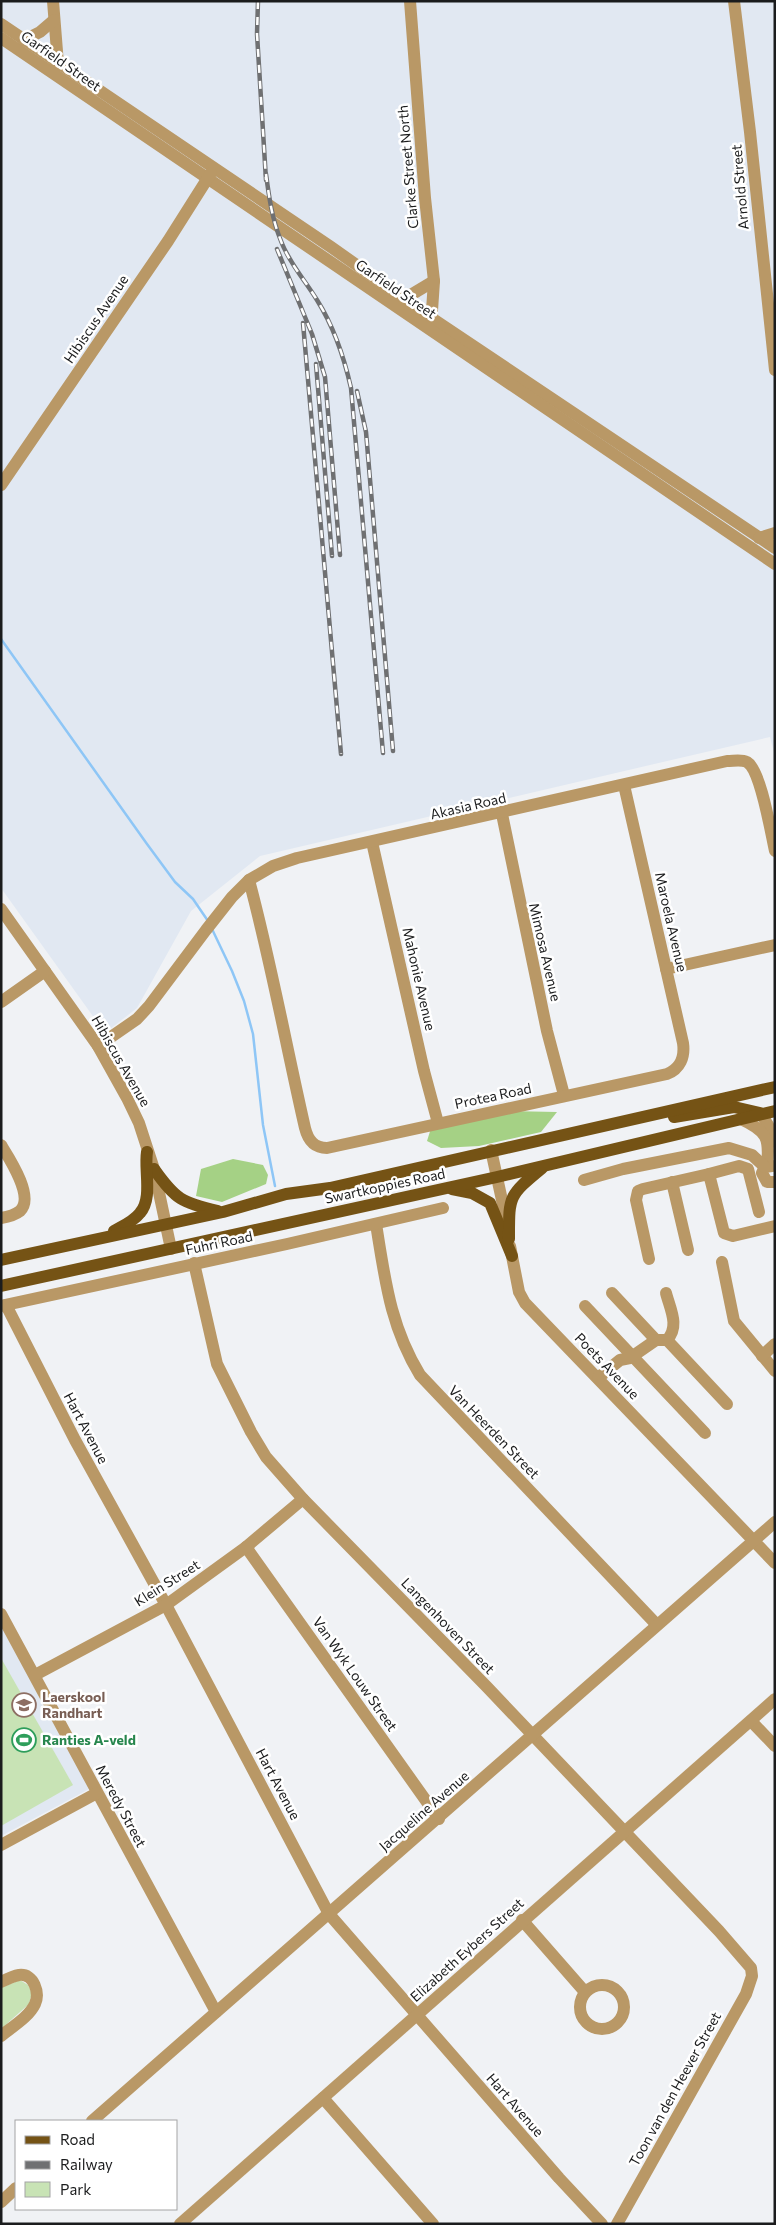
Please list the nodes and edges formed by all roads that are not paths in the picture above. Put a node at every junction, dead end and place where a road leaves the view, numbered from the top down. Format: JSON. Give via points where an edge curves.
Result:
{"nodes":[{"id":1,"x":53,"y":1,"type":"edge"},
{"id":2,"x":410,"y":1,"type":"edge"},
{"id":3,"x":734,"y":1,"type":"edge"},
{"id":4,"x":54,"y":20,"type":"junction"},
{"id":5,"x":1,"y":24,"type":"edge"},
{"id":6,"x":1,"y":38,"type":"edge"},
{"id":7,"x":24,"y":40,"type":"junction"},
{"id":8,"x":55,"y":68,"type":"junction"},
{"id":9,"x":211,"y":174,"type":"junction"},
{"id":10,"x":434,"y":281,"type":"junction"},
{"id":11,"x":404,"y":299,"type":"junction"},
{"id":12,"x":432,"y":325,"type":"junction"},
{"id":13,"x":775,"y":370,"type":"edge"},
{"id":14,"x":647,"y":470,"type":"junction"},
{"id":15,"x":1,"y":485,"type":"edge"},
{"id":16,"x":775,"y":533,"type":"edge"},
{"id":17,"x":759,"y":538,"type":"junction"},
{"id":18,"x":775,"y":548,"type":"edge"},
{"id":19,"x":775,"y":564,"type":"edge"},
{"id":20,"x":624,"y":785,"type":"junction"},
{"id":21,"x":502,"y":814,"type":"junction"},
{"id":22,"x":372,"y":842,"type":"junction"},
{"id":23,"x":775,"y":852,"type":"edge"},
{"id":24,"x":249,"y":880,"type":"junction"},
{"id":25,"x":1,"y":909,"type":"edge"},
{"id":26,"x":775,"y":945,"type":"edge"},
{"id":27,"x":666,"y":969,"type":"junction"},
{"id":28,"x":45,"y":971,"type":"junction"},
{"id":29,"x":1,"y":1002,"type":"edge"},
{"id":30,"x":98,"y":1046,"type":"junction"},
{"id":31,"x":679,"y":1065,"type":"joint"},
{"id":32,"x":775,"y":1087,"type":"edge"},
{"id":33,"x":564,"y":1095,"type":"junction"},
{"id":34,"x":775,"y":1111,"type":"edge"},
{"id":35,"x":761,"y":1114,"type":"junction"},
{"id":36,"x":652,"y":1116,"type":"junction"},
{"id":37,"x":741,"y":1119,"type":"junction"},
{"id":38,"x":438,"y":1123,"type":"junction"},
{"id":39,"x":1,"y":1144,"type":"edge"},
{"id":40,"x":491,"y":1150,"type":"junction"},
{"id":41,"x":147,"y":1152,"type":"junction"},
{"id":42,"x":771,"y":1160,"type":"edge"},
{"id":43,"x":546,"y":1165,"type":"junction"},
{"id":44,"x":154,"y":1169,"type":"junction"},
{"id":45,"x":709,"y":1174,"type":"junction"},
{"id":46,"x":498,"y":1177,"type":"junction"},
{"id":47,"x":584,"y":1180,"type":"dead end"},
{"id":48,"x":672,"y":1182,"type":"junction"},
{"id":49,"x":774,"y":1184,"type":"edge"},
{"id":50,"x":446,"y":1188,"type":"junction"},
{"id":51,"x":443,"y":1208,"type":"dead end"},
{"id":52,"x":223,"y":1212,"type":"junction"},
{"id":53,"x":759,"y":1212,"type":"dead end"},
{"id":54,"x":2,"y":1218,"type":"edge"},
{"id":55,"x":165,"y":1224,"type":"junction"},
{"id":56,"x":376,"y":1224,"type":"junction"},
{"id":57,"x":775,"y":1226,"type":"edge"},
{"id":58,"x":108,"y":1235,"type":"junction"},
{"id":59,"x":509,"y":1240,"type":"junction"},
{"id":60,"x":171,"y":1249,"type":"junction"},
{"id":61,"x":688,"y":1250,"type":"dead end"},
{"id":62,"x":512,"y":1256,"type":"junction"},
{"id":63,"x":649,"y":1259,"type":"dead end"},
{"id":64,"x":1,"y":1260,"type":"edge"},
{"id":65,"x":722,"y":1262,"type":"dead end"},
{"id":66,"x":194,"y":1263,"type":"junction"},
{"id":67,"x":1,"y":1286,"type":"edge"},
{"id":68,"x":612,"y":1292,"type":"dead end"},
{"id":69,"x":666,"y":1293,"type":"dead end"},
{"id":70,"x":3,"y":1305,"type":"edge"},
{"id":71,"x":584,"y":1306,"type":"dead end"},
{"id":72,"x":661,"y":1340,"type":"junction"},
{"id":73,"x":775,"y":1344,"type":"edge"},
{"id":74,"x":762,"y":1356,"type":"junction"},
{"id":75,"x":631,"y":1357,"type":"junction"},
{"id":76,"x":775,"y":1370,"type":"edge"},
{"id":77,"x":600,"y":1381,"type":"junction"},
{"id":78,"x":727,"y":1404,"type":"dead end"},
{"id":79,"x":705,"y":1433,"type":"dead end"},
{"id":80,"x":303,"y":1499,"type":"junction"},
{"id":81,"x":775,"y":1522,"type":"edge"},
{"id":82,"x":754,"y":1540,"type":"junction"},
{"id":83,"x":246,"y":1547,"type":"junction"},
{"id":84,"x":775,"y":1563,"type":"edge"},
{"id":85,"x":166,"y":1605,"type":"junction"},
{"id":86,"x":1,"y":1614,"type":"edge"},
{"id":87,"x":657,"y":1625,"type":"junction"},
{"id":88,"x":35,"y":1675,"type":"junction"},
{"id":89,"x":775,"y":1699,"type":"edge"},
{"id":90,"x":751,"y":1721,"type":"junction"},
{"id":91,"x":532,"y":1737,"type":"junction"},
{"id":92,"x":775,"y":1746,"type":"edge"},
{"id":93,"x":97,"y":1793,"type":"junction"},
{"id":94,"x":439,"y":1818,"type":"junction"},
{"id":95,"x":624,"y":1832,"type":"junction"},
{"id":96,"x":1,"y":1845,"type":"edge"},
{"id":97,"x":329,"y":1914,"type":"junction"},
{"id":98,"x":522,"y":1920,"type":"junction"},
{"id":99,"x":751,"y":1968,"type":"joint"},
{"id":100,"x":1,"y":1982,"type":"edge"},
{"id":101,"x":585,"y":1992,"type":"dead end"},
{"id":102,"x":216,"y":2012,"type":"junction"},
{"id":103,"x":416,"y":2016,"type":"junction"},
{"id":104,"x":1,"y":2036,"type":"edge"},
{"id":105,"x":323,"y":2098,"type":"junction"},
{"id":106,"x":93,"y":2120,"type":"edge"},
{"id":107,"x":15,"y":2189,"type":"edge"},
{"id":108,"x":1,"y":2202,"type":"edge"},
{"id":109,"x":180,"y":2224,"type":"edge"},
{"id":110,"x":433,"y":2224,"type":"edge"},
{"id":111,"x":602,"y":2224,"type":"edge"},
{"id":112,"x":617,"y":2224,"type":"edge"}],
"edges":[{"from":1,"to":4,"type":"street"},
{"from":2,"to":10,"type":"street","name":"Clarke Street North"},
{"from":3,"to":13,"type":"street","name":"Arnold Street"},
{"from":4,"to":7,"type":"street"},
{"from":4,"to":8,"type":"street"},
{"from":5,"to":7,"type":"street","name":"Garfield Street"},
{"from":6,"to":8,"type":"street","name":"Garfield Street"},
{"from":7,"to":8,"type":"street","name":"Garfield Street"},
{"from":8,"to":9,"type":"street","name":"Garfield Street"},
{"from":9,"to":11,"type":"street","name":"Garfield Street","via":[[331,247]]},
{"from":9,"to":12,"type":"street","name":"Garfield Street","via":[[268,218]]},
{"from":9,"to":15,"type":"street","name":"Hibiscus Avenue"},
{"from":10,"to":11,"type":"street"},
{"from":10,"to":12,"type":"street","name":"Clarke Street North"},
{"from":11,"to":12,"type":"street","name":"Garfield Street"},
{"from":12,"to":14,"type":"street","name":"Garfield Street"},
{"from":14,"to":17,"type":"street","name":"Garfield Street"},
{"from":14,"to":19,"type":"street","name":"Garfield Street"},
{"from":16,"to":17,"type":"street"},
{"from":17,"to":18,"type":"street","name":"Garfield Street"},
{"from":20,"to":21,"type":"street","name":"Akasia Road"},
{"from":20,"to":23,"type":"street","name":"Akasia Road","via":[[727,761],[741,761],[750,765],[758,780]]},
{"from":20,"to":27,"type":"street","name":"Maroela Avenue"},
{"from":21,"to":22,"type":"street","name":"Akasia Road"},
{"from":21,"to":33,"type":"street","name":"Mimosa Avenue","via":[[547,1030]]},
{"from":22,"to":24,"type":"street","name":"Akasia Road","via":[[297,858],[260,872]]},
{"from":22,"to":38,"type":"street","name":"Mahonie Avenue"},
{"from":24,"to":30,"type":"street","name":"Akasia Road","via":[[209,926],[150,1006]]},
{"from":24,"to":38,"type":"street","name":"Protea Road","via":[[265,939],[305,1128],[311,1142],[327,1148]]},
{"from":25,"to":28,"type":"street","name":"Hibiscus Avenue"},
{"from":26,"to":27,"type":"street"},
{"from":27,"to":31,"type":"street","name":"Maroela Avenue","via":[[683,1043],[684,1052]]},
{"from":28,"to":29,"type":"street"},
{"from":28,"to":30,"type":"street","name":"Hibiscus Avenue"},
{"from":30,"to":41,"type":"street","name":"Hibiscus Avenue","via":[[139,1123]]},
{"from":31,"to":33,"type":"street","name":"Protea Road","via":[[666,1074]]},
{"from":32,"to":36,"type":"main road","name":"Swartkoppies Road"},
{"from":33,"to":38,"type":"street","name":"Protea Road"},
{"from":34,"to":35,"type":"main road","name":"Swartkoppies Road"},
{"from":35,"to":36,"type":"main road","via":[[734,1107],[668,1118]]},
{"from":35,"to":37,"type":"main road","name":"Swartkoppies Road"},
{"from":35,"to":42,"type":"street","via":[[768,1125]]},
{"from":36,"to":40,"type":"main road","name":"Swartkoppies Road"},
{"from":37,"to":42,"type":"street","via":[[766,1136]]},
{"from":37,"to":43,"type":"main road","name":"Swartkoppies Road"},
{"from":39,"to":54,"type":"street","via":[[24,1194],[19,1211]]},
{"from":40,"to":46,"type":"street","name":"Poets Avenue"},
{"from":40,"to":52,"type":"main road","name":"Swartkoppies Road","via":[[330,1188],[286,1194]]},
{"from":41,"to":44,"type":"street","name":"Hibiscus Avenue"},
{"from":41,"to":58,"type":"main road","via":[[144,1208],[135,1218]]},
{"from":42,"to":47,"type":"street","via":[[729,1148]]},
{"from":42,"to":49,"type":"street","via":[[762,1173],[764,1180]]},
{"from":43,"to":46,"type":"main road","name":"Swartkoppies Road"},
{"from":43,"to":59,"type":"main road","via":[[521,1186],[510,1202]]},
{"from":44,"to":52,"type":"main road","via":[[179,1199]]},
{"from":44,"to":55,"type":"street","name":"Hibiscus Avenue"},
{"from":45,"to":48,"type":"street"},
{"from":45,"to":53,"type":"street","via":[[739,1166],[748,1169]]},
{"from":45,"to":57,"type":"street","via":[[724,1233],[733,1236]]},
{"from":46,"to":50,"type":"main road","name":"Swartkoppies Road"},
{"from":46,"to":59,"type":"street","name":"Poets Avenue"},
{"from":48,"to":61,"type":"street"},
{"from":48,"to":63,"type":"street","via":[[643,1189],[636,1195]]},
{"from":50,"to":60,"type":"main road","name":"Swartkoppies Road"},
{"from":50,"to":62,"type":"main road","via":[[472,1193],[490,1203]]},
{"from":51,"to":56,"type":"street","name":"Fuhri Road"},
{"from":52,"to":55,"type":"main road","name":"Swartkoppies Road"},
{"from":55,"to":58,"type":"main road","name":"Swartkoppies Road"},
{"from":55,"to":60,"type":"street","name":"Hibiscus Avenue"},
{"from":56,"to":66,"type":"street","name":"Fuhri Road"},
{"from":56,"to":87,"type":"street","name":"Van Heerden Street","via":[[393,1317],[420,1375]]},
{"from":58,"to":64,"type":"main road","name":"Swartkoppies Road"},
{"from":59,"to":62,"type":"street","name":"Poets Avenue"},
{"from":60,"to":67,"type":"main road","name":"Swartkoppies Road"},
{"from":62,"to":77,"type":"street","name":"Poets Avenue","via":[[522,1299]]},
{"from":65,"to":74,"type":"street","via":[[734,1321]]},
{"from":66,"to":70,"type":"street","name":"Fuhri Road"},
{"from":66,"to":80,"type":"street","name":"Langenhoven Street","via":[[212,1345],[224,1378],[259,1447]]},
{"from":68,"to":72,"type":"street"},
{"from":69,"to":72,"type":"street","via":[[674,1324],[673,1333]]},
{"from":70,"to":85,"type":"street","name":"Hart Avenue"},
{"from":71,"to":75,"type":"street"},
{"from":72,"to":75,"type":"street"},
{"from":72,"to":78,"type":"street"},
{"from":73,"to":74,"type":"street"},
{"from":74,"to":76,"type":"street"},
{"from":75,"to":77,"type":"street","via":[[620,1360]]},
{"from":75,"to":79,"type":"street"},
{"from":77,"to":82,"type":"street","name":"Poets Avenue"},
{"from":80,"to":83,"type":"street","name":"Klein Street"},
{"from":80,"to":91,"type":"street","name":"Langenhoven Street"},
{"from":81,"to":82,"type":"street","name":"Jacqueline Avenue"},
{"from":82,"to":84,"type":"street","name":"Poets Avenue"},
{"from":82,"to":87,"type":"street","name":"Jacqueline Avenue"},
{"from":83,"to":85,"type":"street","name":"Klein Street"},
{"from":83,"to":94,"type":"street","name":"Van Wyk Louw Street"},
{"from":85,"to":88,"type":"street","name":"Klein Street"},
{"from":85,"to":97,"type":"street","name":"Hart Avenue"},
{"from":86,"to":88,"type":"street","name":"Meredy Street"},
{"from":87,"to":91,"type":"street","name":"Jacqueline Avenue"},
{"from":88,"to":93,"type":"street","name":"Meredy Street"},
{"from":89,"to":90,"type":"street","name":"Elizabeth Eybers Street"},
{"from":90,"to":92,"type":"street"},
{"from":90,"to":95,"type":"street","name":"Elizabeth Eybers Street"},
{"from":91,"to":94,"type":"street","name":"Jacqueline Avenue"},
{"from":91,"to":95,"type":"street","name":"Langenhoven Street"},
{"from":93,"to":96,"type":"street"},
{"from":93,"to":102,"type":"street","name":"Meredy Street"},
{"from":94,"to":97,"type":"street","name":"Jacqueline Avenue"},
{"from":95,"to":98,"type":"street","name":"Elizabeth Eybers Street"},
{"from":95,"to":99,"type":"street","name":"Langenhoven Street"},
{"from":97,"to":102,"type":"street","name":"Jacqueline Avenue"},
{"from":97,"to":103,"type":"street","name":"Hart Avenue"},
{"from":98,"to":101,"type":"street"},
{"from":98,"to":103,"type":"street","name":"Elizabeth Eybers Street"},
{"from":99,"to":112,"type":"street","name":"Toon van den Heever Street","via":[[752,1979],[746,1994]]},
{"from":100,"to":104,"type":"street","via":[[23,1975],[34,1984],[37,1997],[31,2010]]},
{"from":102,"to":106,"type":"street","name":"Jacqueline Avenue"},
{"from":103,"to":105,"type":"street","name":"Elizabeth Eybers Street"},
{"from":103,"to":111,"type":"street","name":"Hart Avenue"},
{"from":105,"to":109,"type":"street","name":"Elizabeth Eybers Street"},
{"from":105,"to":110,"type":"street"},
{"from":107,"to":108,"type":"street"}]}
